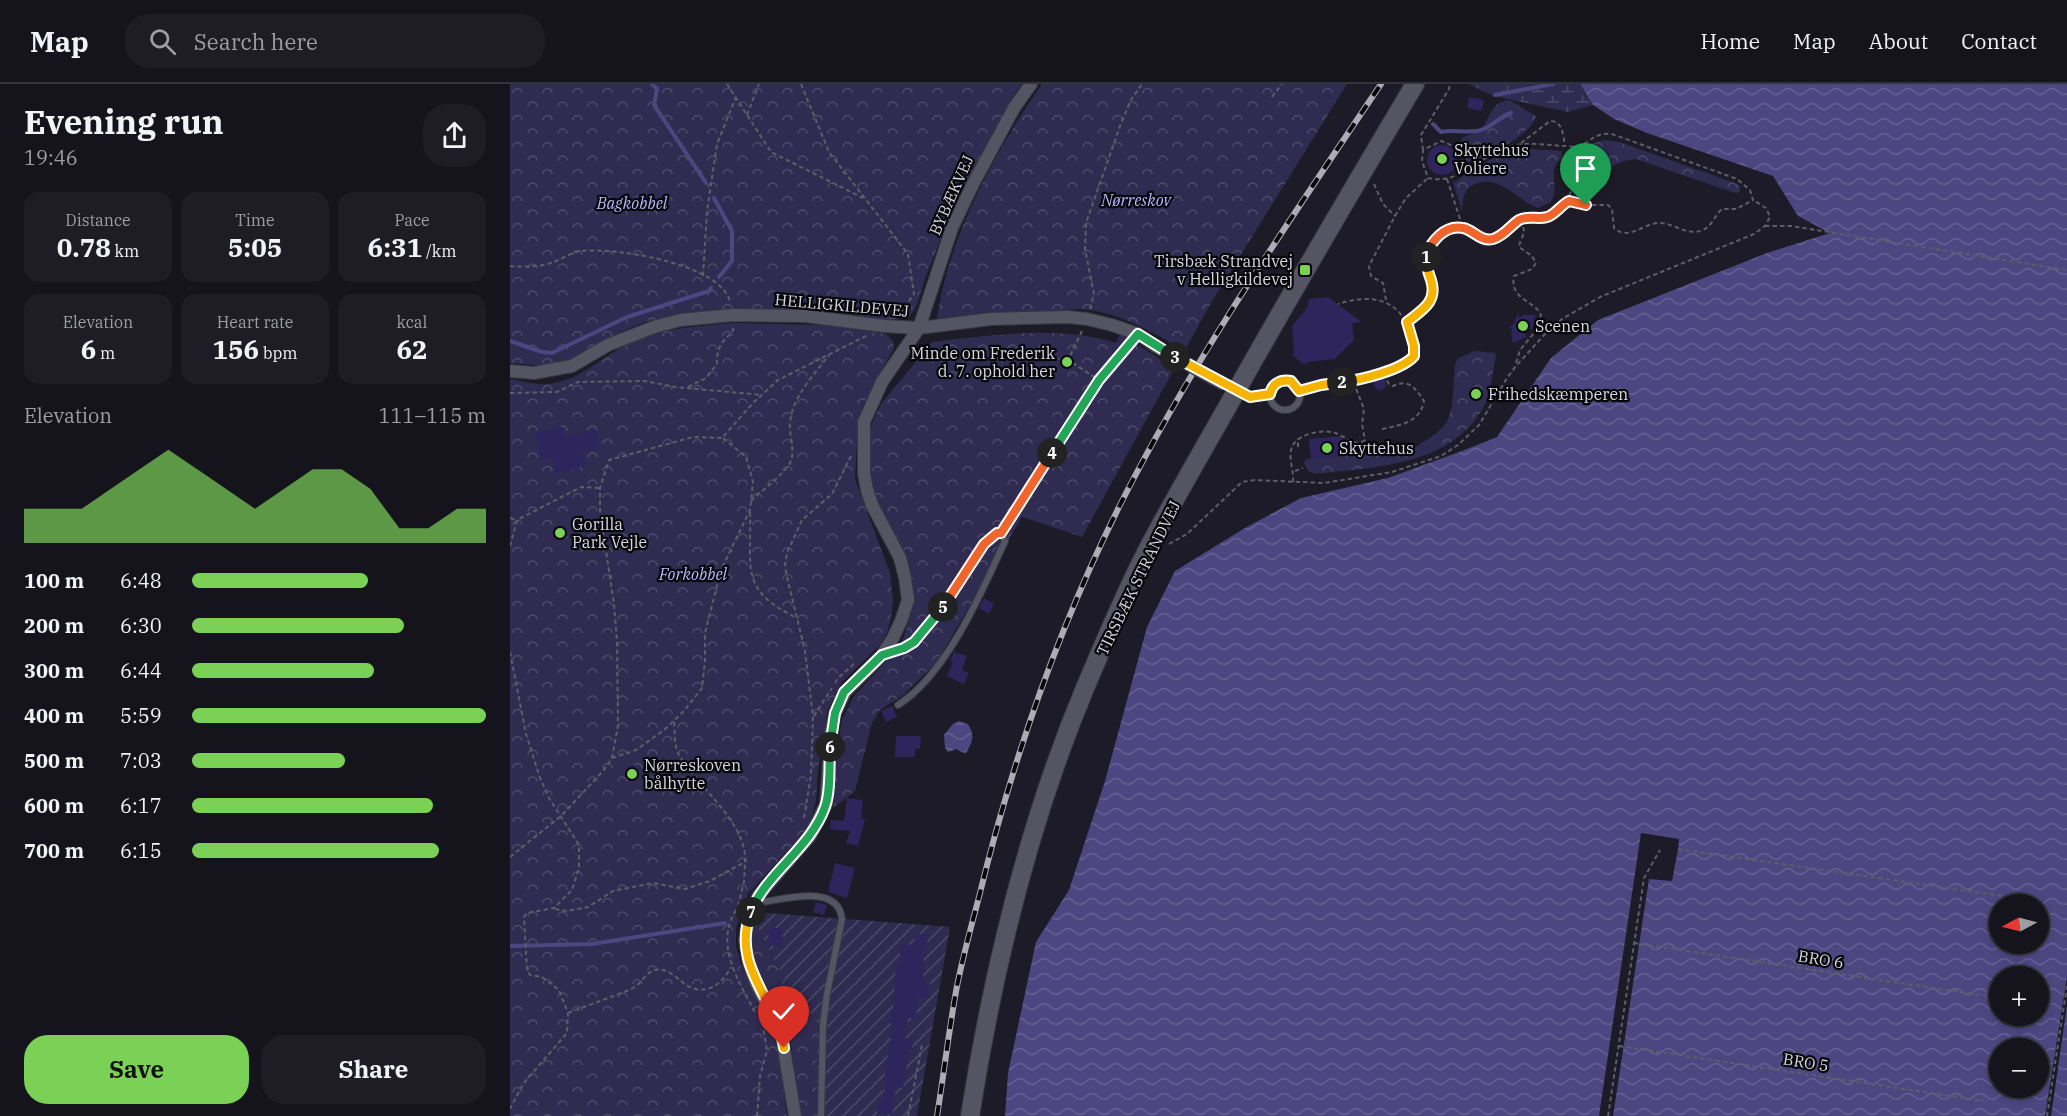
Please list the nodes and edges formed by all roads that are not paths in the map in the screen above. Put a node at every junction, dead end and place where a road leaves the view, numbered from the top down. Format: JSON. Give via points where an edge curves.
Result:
{"nodes":[{"id":1,"x":1031,"y":84,"type":"edge"},
{"id":2,"x":1415,"y":84,"type":"edge"},
{"id":3,"x":919,"y":328,"type":"junction"},
{"id":4,"x":510,"y":371,"type":"edge"},
{"id":5,"x":1229,"y":387,"type":"junction"},
{"id":6,"x":1270,"y":394,"type":"junction"},
{"id":7,"x":882,"y":655,"type":"junction"},
{"id":8,"x":898,"y":705,"type":"dead end"},
{"id":9,"x":750,"y":901,"type":"junction"},
{"id":10,"x":795,"y":1116,"type":"edge"},
{"id":11,"x":822,"y":1116,"type":"edge"},
{"id":12,"x":970,"y":1116,"type":"edge"}],
"edges":[{"from":1,"to":3,"type":"street","name":"BYBÆKVEJ","via":[[989,151],[952,228]]},
{"from":2,"to":5,"type":"street","name":"TIRSBÆK STRANDVEJ"},
{"from":3,"to":4,"type":"street","name":"HELLIGKILDEVEJ","via":[[805,316],[708,316],[654,327],[608,345],[572,366],[534,373]]},
{"from":3,"to":5,"type":"street","name":"HELLIGKILDEVEJ","bridge":true,"via":[[991,319],[1087,319],[1138,334]]},
{"from":3,"to":7,"type":"street","name":"BYBÆKVEJ","via":[[882,382],[864,422],[867,490],[900,558],[908,600],[894,638]]},
{"from":5,"to":6,"type":"lane","via":[[1250,397]]},
{"from":5,"to":12,"type":"street","name":"TIRSBÆK STRANDVEJ","via":[[1150,545],[1084,691],[1050,782],[996,974]]},
{"from":6,"to":6,"type":"lane","via":[[1274,385],[1291,381],[1299,391],[1298,403],[1285,410],[1276,407]]},
{"from":7,"to":8,"type":"lane","via":[[914,642],[938,614],[984,544],[1001,533],[1005,541],[955,639],[923,684]]},
{"from":7,"to":9,"type":"street","name":"BYBÆKVEJ","via":[[844,692],[835,713],[826,804],[820,818],[810,836]]},
{"from":9,"to":10,"type":"street","name":"BYBÆKVEJ","via":[[745,941],[749,964],[782,1036]]},
{"from":9,"to":11,"type":"lane","via":[[816,895],[829,898],[841,910],[823,1025]]}]}
